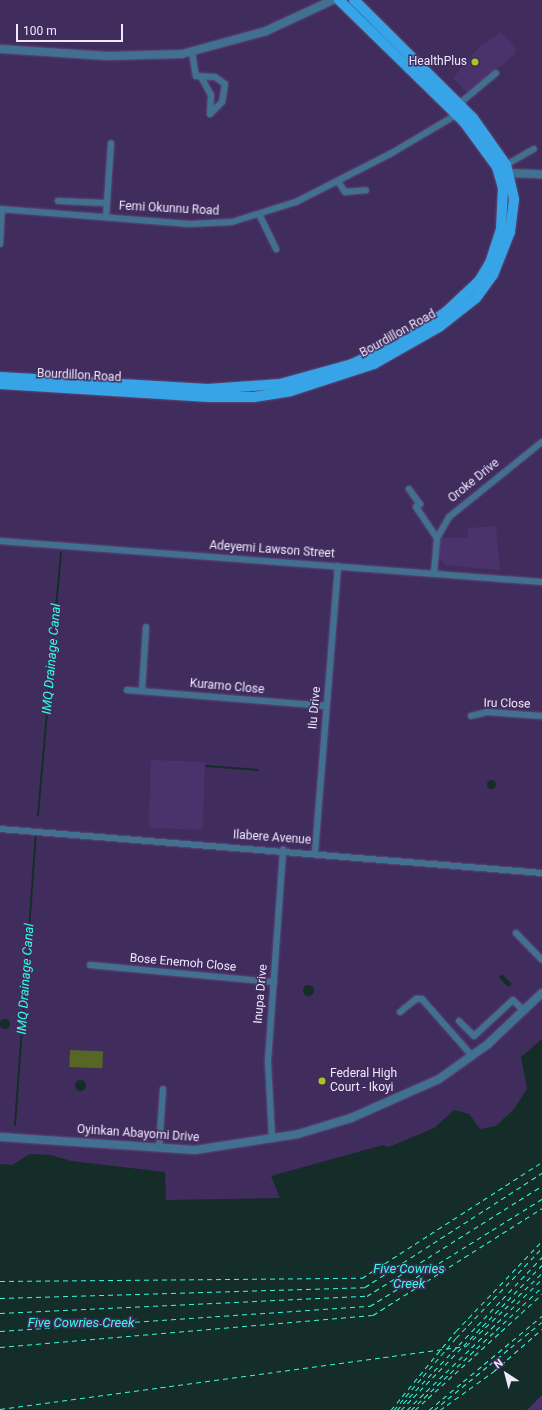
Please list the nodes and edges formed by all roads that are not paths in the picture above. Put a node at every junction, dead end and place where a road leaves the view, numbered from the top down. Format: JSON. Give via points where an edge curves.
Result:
{"nodes":[{"id":1,"x":333,"y":0,"type":"edge"},
{"id":2,"x":339,"y":0,"type":"edge"},
{"id":3,"x":354,"y":0,"type":"edge"},
{"id":4,"x":0,"y":49,"type":"edge"},
{"id":5,"x":192,"y":52,"type":"junction"},
{"id":6,"x":496,"y":74,"type":"dead end"},
{"id":7,"x":201,"y":77,"type":"junction"},
{"id":8,"x":459,"y":104,"type":"junction"},
{"id":9,"x":456,"y":115,"type":"junction"},
{"id":10,"x":111,"y":143,"type":"dead end"},
{"id":11,"x":534,"y":149,"type":"dead end"},
{"id":12,"x":505,"y":172,"type":"junction"},
{"id":13,"x":542,"y":174,"type":"edge"},
{"id":14,"x":338,"y":181,"type":"junction"},
{"id":15,"x":366,"y":190,"type":"dead end"},
{"id":16,"x":58,"y":201,"type":"dead end"},
{"id":17,"x":106,"y":203,"type":"junction"},
{"id":18,"x":1,"y":209,"type":"edge"},
{"id":19,"x":260,"y":216,"type":"junction"},
{"id":20,"x":106,"y":217,"type":"junction"},
{"id":21,"x":0,"y":244,"type":"edge"},
{"id":22,"x":276,"y":249,"type":"dead end"},
{"id":23,"x":0,"y":377,"type":"edge"},
{"id":24,"x":0,"y":384,"type":"edge"},
{"id":25,"x":542,"y":442,"type":"edge"},
{"id":26,"x":409,"y":489,"type":"dead end"},
{"id":27,"x":437,"y":538,"type":"junction"},
{"id":28,"x":0,"y":541,"type":"edge"},
{"id":29,"x":338,"y":566,"type":"junction"},
{"id":30,"x":434,"y":573,"type":"junction"},
{"id":31,"x":542,"y":582,"type":"edge"},
{"id":32,"x":146,"y":627,"type":"dead end"},
{"id":33,"x":127,"y":690,"type":"dead end"},
{"id":34,"x":142,"y":691,"type":"junction"},
{"id":35,"x":326,"y":706,"type":"junction"},
{"id":36,"x":471,"y":716,"type":"dead end"},
{"id":37,"x":542,"y":716,"type":"edge"},
{"id":38,"x":0,"y":829,"type":"edge"},
{"id":39,"x":283,"y":850,"type":"junction"},
{"id":40,"x":315,"y":852,"type":"junction"},
{"id":41,"x":542,"y":873,"type":"edge"},
{"id":42,"x":516,"y":933,"type":"dead end"},
{"id":43,"x":542,"y":960,"type":"edge"},
{"id":44,"x":90,"y":965,"type":"dead end"},
{"id":45,"x":274,"y":982,"type":"junction"},
{"id":46,"x":542,"y":993,"type":"edge"},
{"id":47,"x":524,"y":1011,"type":"junction"},
{"id":48,"x":400,"y":1012,"type":"dead end"},
{"id":49,"x":459,"y":1021,"type":"dead end"},
{"id":50,"x":472,"y":1056,"type":"junction"},
{"id":51,"x":163,"y":1089,"type":"dead end"},
{"id":52,"x":0,"y":1137,"type":"edge"},
{"id":53,"x":272,"y":1138,"type":"junction"},
{"id":54,"x":159,"y":1148,"type":"junction"}],
"edges":[{"from":1,"to":5,"type":"street","via":[[266,32]]},
{"from":2,"to":9,"type":"main road"},
{"from":3,"to":8,"type":"main road"},
{"from":4,"to":5,"type":"street","via":[[108,56]]},
{"from":5,"to":7,"type":"street","via":[[196,76]]},
{"from":6,"to":8,"type":"street"},
{"from":7,"to":7,"type":"street","via":[[215,77],[226,89],[222,102],[210,114],[211,95]]},
{"from":8,"to":12,"type":"main road","via":[[486,133]]},
{"from":9,"to":12,"type":"main road"},
{"from":9,"to":14,"type":"street","name":"Femi Okunnu Road"},
{"from":10,"to":17,"type":"street"},
{"from":11,"to":12,"type":"street"},
{"from":12,"to":13,"type":"street"},
{"from":12,"to":23,"type":"main road","name":"Bourdillon Road","via":[[504,209],[499,241],[479,281],[432,322],[352,364],[280,384],[228,389]]},
{"from":12,"to":24,"type":"main road","name":"Bourdillon Road","via":[[514,199],[510,232],[504,253],[487,284],[456,316],[369,366],[308,387],[254,397]]},
{"from":14,"to":15,"type":"street","via":[[345,192]]},
{"from":14,"to":19,"type":"street","name":"Femi Okunnu Road"},
{"from":16,"to":17,"type":"street"},
{"from":17,"to":20,"type":"street"},
{"from":18,"to":20,"type":"street","name":"Femi Okunnu Road"},
{"from":18,"to":21,"type":"street"},
{"from":19,"to":20,"type":"street","name":"Femi Okunnu Road","via":[[210,224]]},
{"from":19,"to":22,"type":"street"},
{"from":25,"to":27,"type":"street","name":"Oroke Drive","via":[[460,505]]},
{"from":26,"to":27,"type":"street","via":[[420,504],[416,507]]},
{"from":27,"to":30,"type":"street","name":"Oroke Drive"},
{"from":28,"to":29,"type":"street","name":"Adeyemi Lawson Street"},
{"from":29,"to":30,"type":"street","name":"Adeyemi Lawson Street"},
{"from":29,"to":35,"type":"street","name":"Ilu Drive"},
{"from":30,"to":31,"type":"street","name":"Adeyemi Lawson Street"},
{"from":32,"to":34,"type":"street"},
{"from":33,"to":34,"type":"street","name":"Kuramo Close"},
{"from":34,"to":35,"type":"street","name":"Kuramo Close"},
{"from":35,"to":40,"type":"street","name":"Ilu Drive"},
{"from":36,"to":37,"type":"street","name":"Iru Close","via":[[487,712]]},
{"from":38,"to":39,"type":"street","name":"Ilabere Avenue"},
{"from":39,"to":40,"type":"street","name":"Ilabere Avenue"},
{"from":39,"to":45,"type":"street","name":"Inupa Drive"},
{"from":40,"to":41,"type":"street","name":"Ilabere Avenue"},
{"from":42,"to":43,"type":"street"},
{"from":44,"to":45,"type":"street","name":"Bose Enemoh Close"},
{"from":45,"to":53,"type":"street","name":"Inupa Drive","via":[[268,1061]]},
{"from":46,"to":47,"type":"street","name":"Oyinkan Abayomi Drive"},
{"from":47,"to":49,"type":"street","via":[[513,1000],[474,1036]]},
{"from":47,"to":50,"type":"street","name":"Oyinkan Abayomi Drive"},
{"from":48,"to":50,"type":"street","via":[[416,999],[422,999]]},
{"from":50,"to":53,"type":"street","name":"Oyinkan Abayomi Drive","via":[[439,1079],[388,1103],[327,1127]]},
{"from":51,"to":54,"type":"street"},
{"from":52,"to":54,"type":"street","name":"Oyinkan Abayomi Drive"},
{"from":53,"to":54,"type":"street","name":"Oyinkan Abayomi Drive","via":[[222,1149]]}]}
